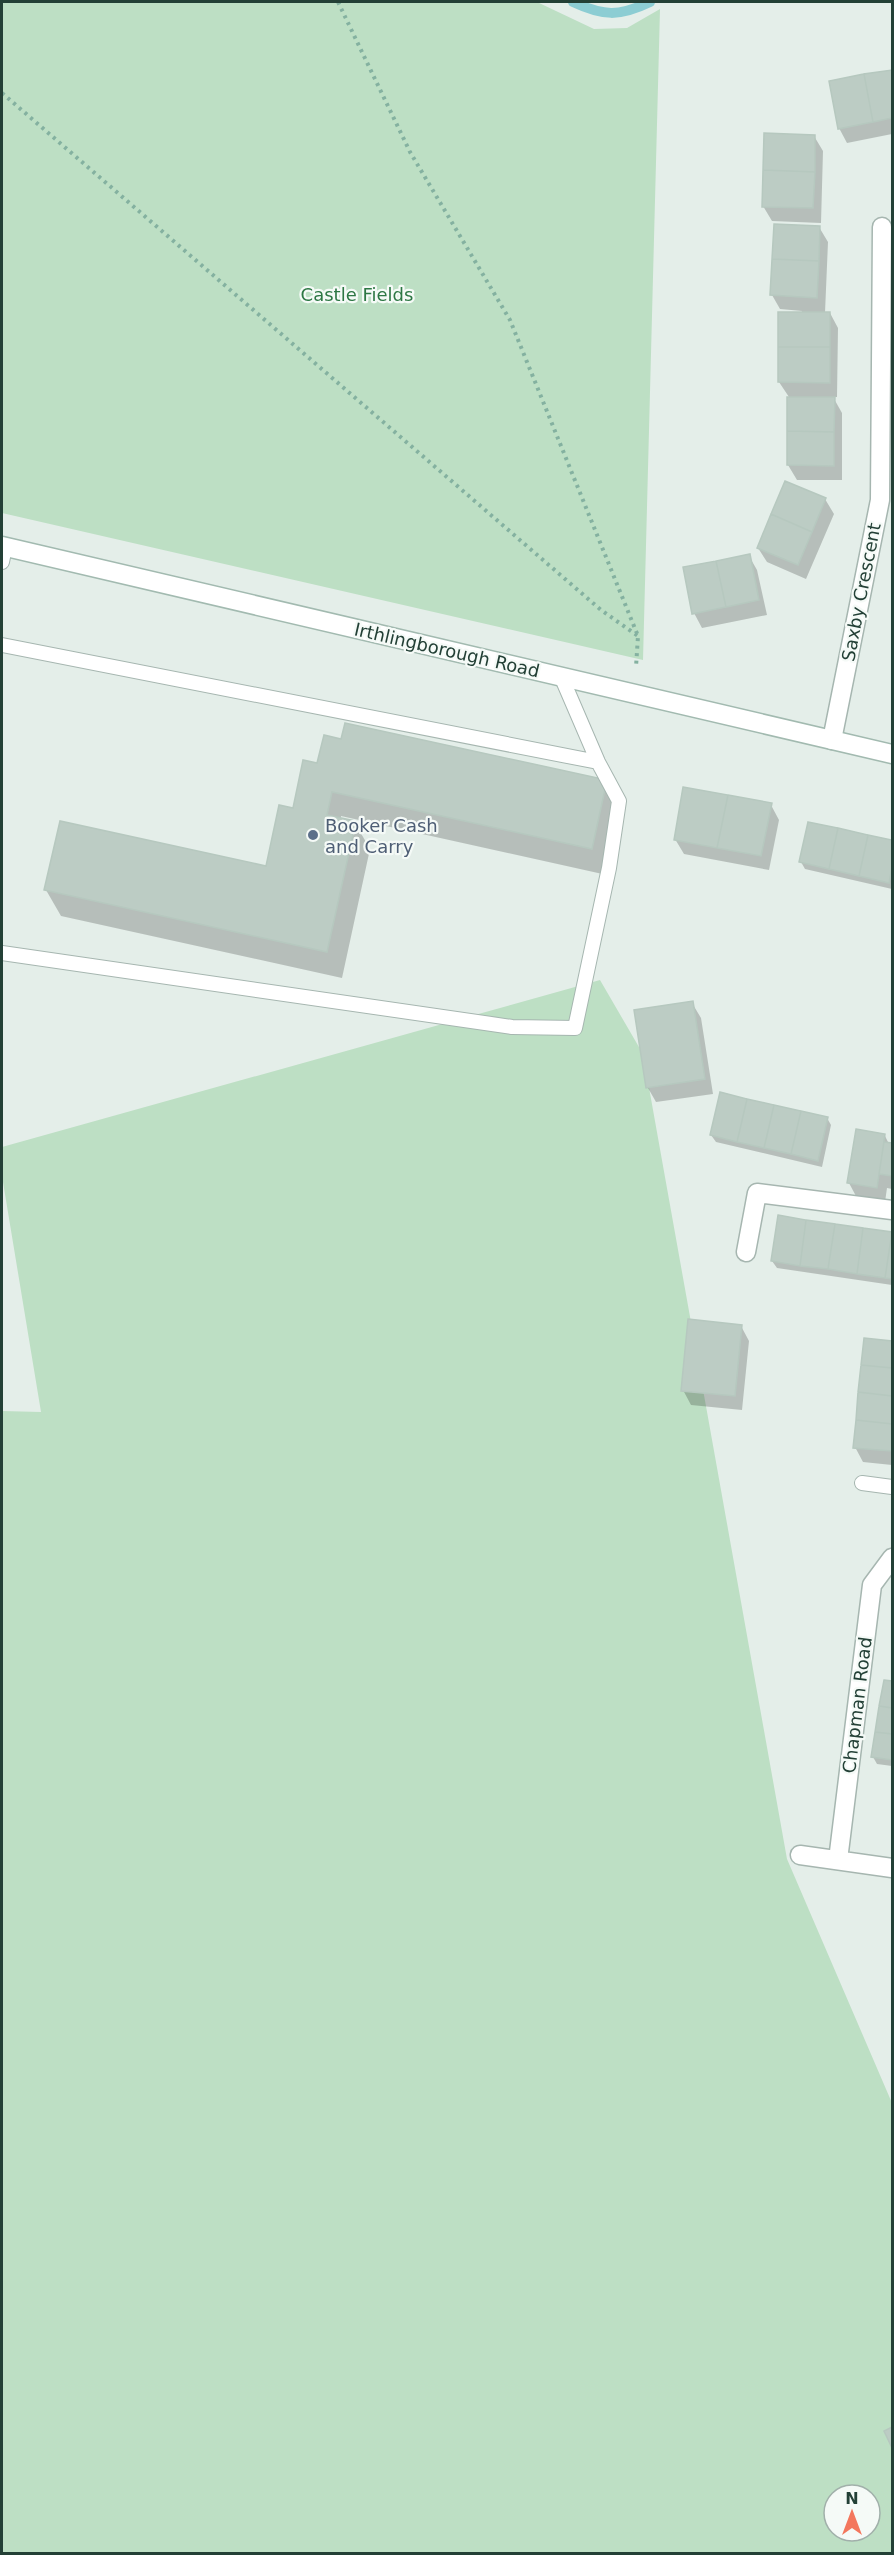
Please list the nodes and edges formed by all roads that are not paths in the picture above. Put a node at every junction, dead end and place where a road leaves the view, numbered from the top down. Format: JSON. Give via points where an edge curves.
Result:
{"nodes":[{"id":1,"x":882,"y":228,"type":"dead end"},
{"id":2,"x":3,"y":552,"type":"edge"},
{"id":3,"x":2,"y":645,"type":"edge"},
{"id":4,"x":561,"y":676,"type":"junction"},
{"id":5,"x":832,"y":740,"type":"junction"},
{"id":6,"x":892,"y":754,"type":"edge"},
{"id":7,"x":598,"y":762,"type":"junction"},
{"id":8,"x":2,"y":953,"type":"edge"},
{"id":9,"x":892,"y":1210,"type":"edge"},
{"id":10,"x":746,"y":1252,"type":"dead end"},
{"id":11,"x":862,"y":1483,"type":"dead end"},
{"id":12,"x":892,"y":1487,"type":"edge"},
{"id":13,"x":892,"y":1558,"type":"edge"},
{"id":14,"x":800,"y":1855,"type":"dead end"},
{"id":15,"x":838,"y":1860,"type":"junction"},
{"id":16,"x":892,"y":1868,"type":"edge"}],
"edges":[{"from":1,"to":5,"type":"street","name":"Saxby Crescent","via":[[880,500]]},
{"from":2,"to":4,"type":"street","name":"Irthlingborough Road"},
{"from":3,"to":7,"type":"lane"},
{"from":4,"to":5,"type":"street","name":"Irthlingborough Road"},
{"from":4,"to":7,"type":"lane"},
{"from":5,"to":6,"type":"street","name":"Irthlingborough Road"},
{"from":7,"to":8,"type":"lane","via":[[619,801],[575,1028],[512,1027]]},
{"from":9,"to":10,"type":"street","via":[[757,1192]]},
{"from":11,"to":12,"type":"lane"},
{"from":13,"to":15,"type":"street","name":"Chapman Road","via":[[872,1585]]},
{"from":14,"to":15,"type":"street"},
{"from":15,"to":16,"type":"street"}]}
